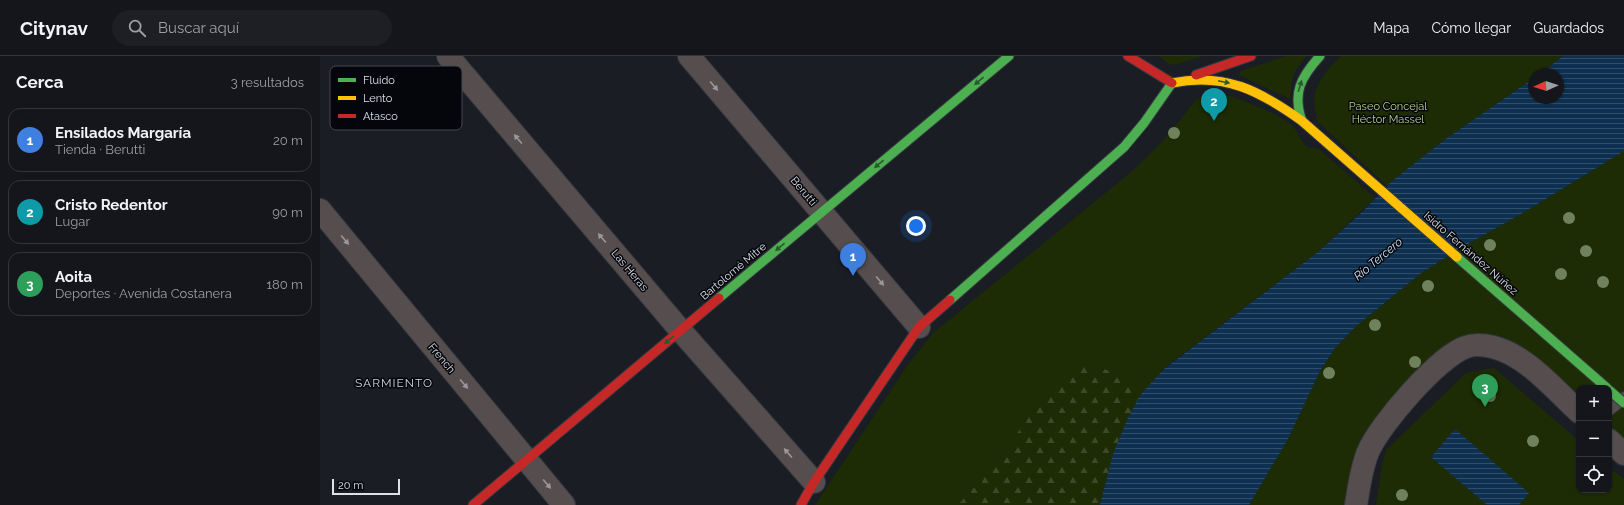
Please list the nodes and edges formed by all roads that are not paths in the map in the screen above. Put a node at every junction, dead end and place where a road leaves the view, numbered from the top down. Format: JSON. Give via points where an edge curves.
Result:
{"nodes":[{"id":1,"x":448,"y":56,"type":"edge"},
{"id":2,"x":689,"y":56,"type":"edge"},
{"id":3,"x":1009,"y":56,"type":"edge"},
{"id":4,"x":1128,"y":56,"type":"edge"},
{"id":5,"x":1251,"y":56,"type":"edge"},
{"id":6,"x":1320,"y":56,"type":"edge"},
{"id":7,"x":456,"y":66,"type":"edge"},
{"id":8,"x":462,"y":73,"type":"edge"},
{"id":9,"x":1172,"y":83,"type":"junction"},
{"id":10,"x":1302,"y":121,"type":"junction"},
{"id":11,"x":320,"y":210,"type":"edge"},
{"id":12,"x":821,"y":212,"type":"junction"},
{"id":13,"x":919,"y":327,"type":"junction"},
{"id":14,"x":681,"y":331,"type":"junction"},
{"id":15,"x":1603,"y":385,"type":"edge"},
{"id":16,"x":1612,"y":392,"type":"edge"},
{"id":17,"x":1624,"y":397,"type":"edge"},
{"id":18,"x":1624,"y":403,"type":"edge"},
{"id":19,"x":1612,"y":407,"type":"edge"},
{"id":20,"x":1576,"y":409,"type":"edge"},
{"id":21,"x":1612,"y":443,"type":"edge"},
{"id":22,"x":1624,"y":454,"type":"edge"},
{"id":23,"x":527,"y":460,"type":"junction"},
{"id":24,"x":814,"y":482,"type":"junction"},
{"id":25,"x":473,"y":505,"type":"edge"},
{"id":26,"x":564,"y":505,"type":"edge"},
{"id":27,"x":801,"y":505,"type":"edge"},
{"id":28,"x":1356,"y":505,"type":"edge"}],
"edges":[{"from":7,"to":1,"type":"street","name":"Las Heras","one_way":true},
{"from":2,"to":12,"type":"street","name":"Berutti","one_way":true},
{"from":3,"to":12,"type":"main road","name":"Bartolomé Mitre","one_way":true},
{"from":4,"to":9,"type":"main road"},
{"from":5,"to":9,"type":"main road"},
{"from":10,"to":6,"type":"main road","one_way":true,"via":[[1297,103],[1299,87],[1302,77]]},
{"from":14,"to":8,"type":"street","name":"Las Heras","one_way":true},
{"from":9,"to":10,"type":"main road","one_way":true,"via":[[1205,78],[1235,84],[1266,98]]},
{"from":9,"to":13,"type":"main road","via":[[1124,147]]},
{"from":10,"to":15,"type":"main road","name":"Isidro Fernández Núñez"},
{"from":11,"to":23,"type":"street","name":"French","one_way":true},
{"from":12,"to":13,"type":"street","name":"Berutti","one_way":true},
{"from":12,"to":14,"type":"main road","name":"Bartolomé Mitre","one_way":true},
{"from":13,"to":24,"type":"main road"},
{"from":14,"to":23,"type":"main road","name":"Bartolomé Mitre","one_way":true},
{"from":24,"to":14,"type":"street","name":"Las Heras","one_way":true},
{"from":16,"to":18,"type":"main road","name":"Isidro Fernández Núñez","bridge":true},
{"from":17,"to":19,"type":"lane"},
{"from":20,"to":28,"type":"street","via":[[1516,356],[1492,346],[1467,346],[1442,361],[1379,432],[1368,451],[1362,470]]},
{"from":21,"to":22,"type":"street"},
{"from":23,"to":25,"type":"main road","name":"Bartolomé Mitre"},
{"from":23,"to":26,"type":"street","name":"French","one_way":true},
{"from":24,"to":27,"type":"main road"}]}
